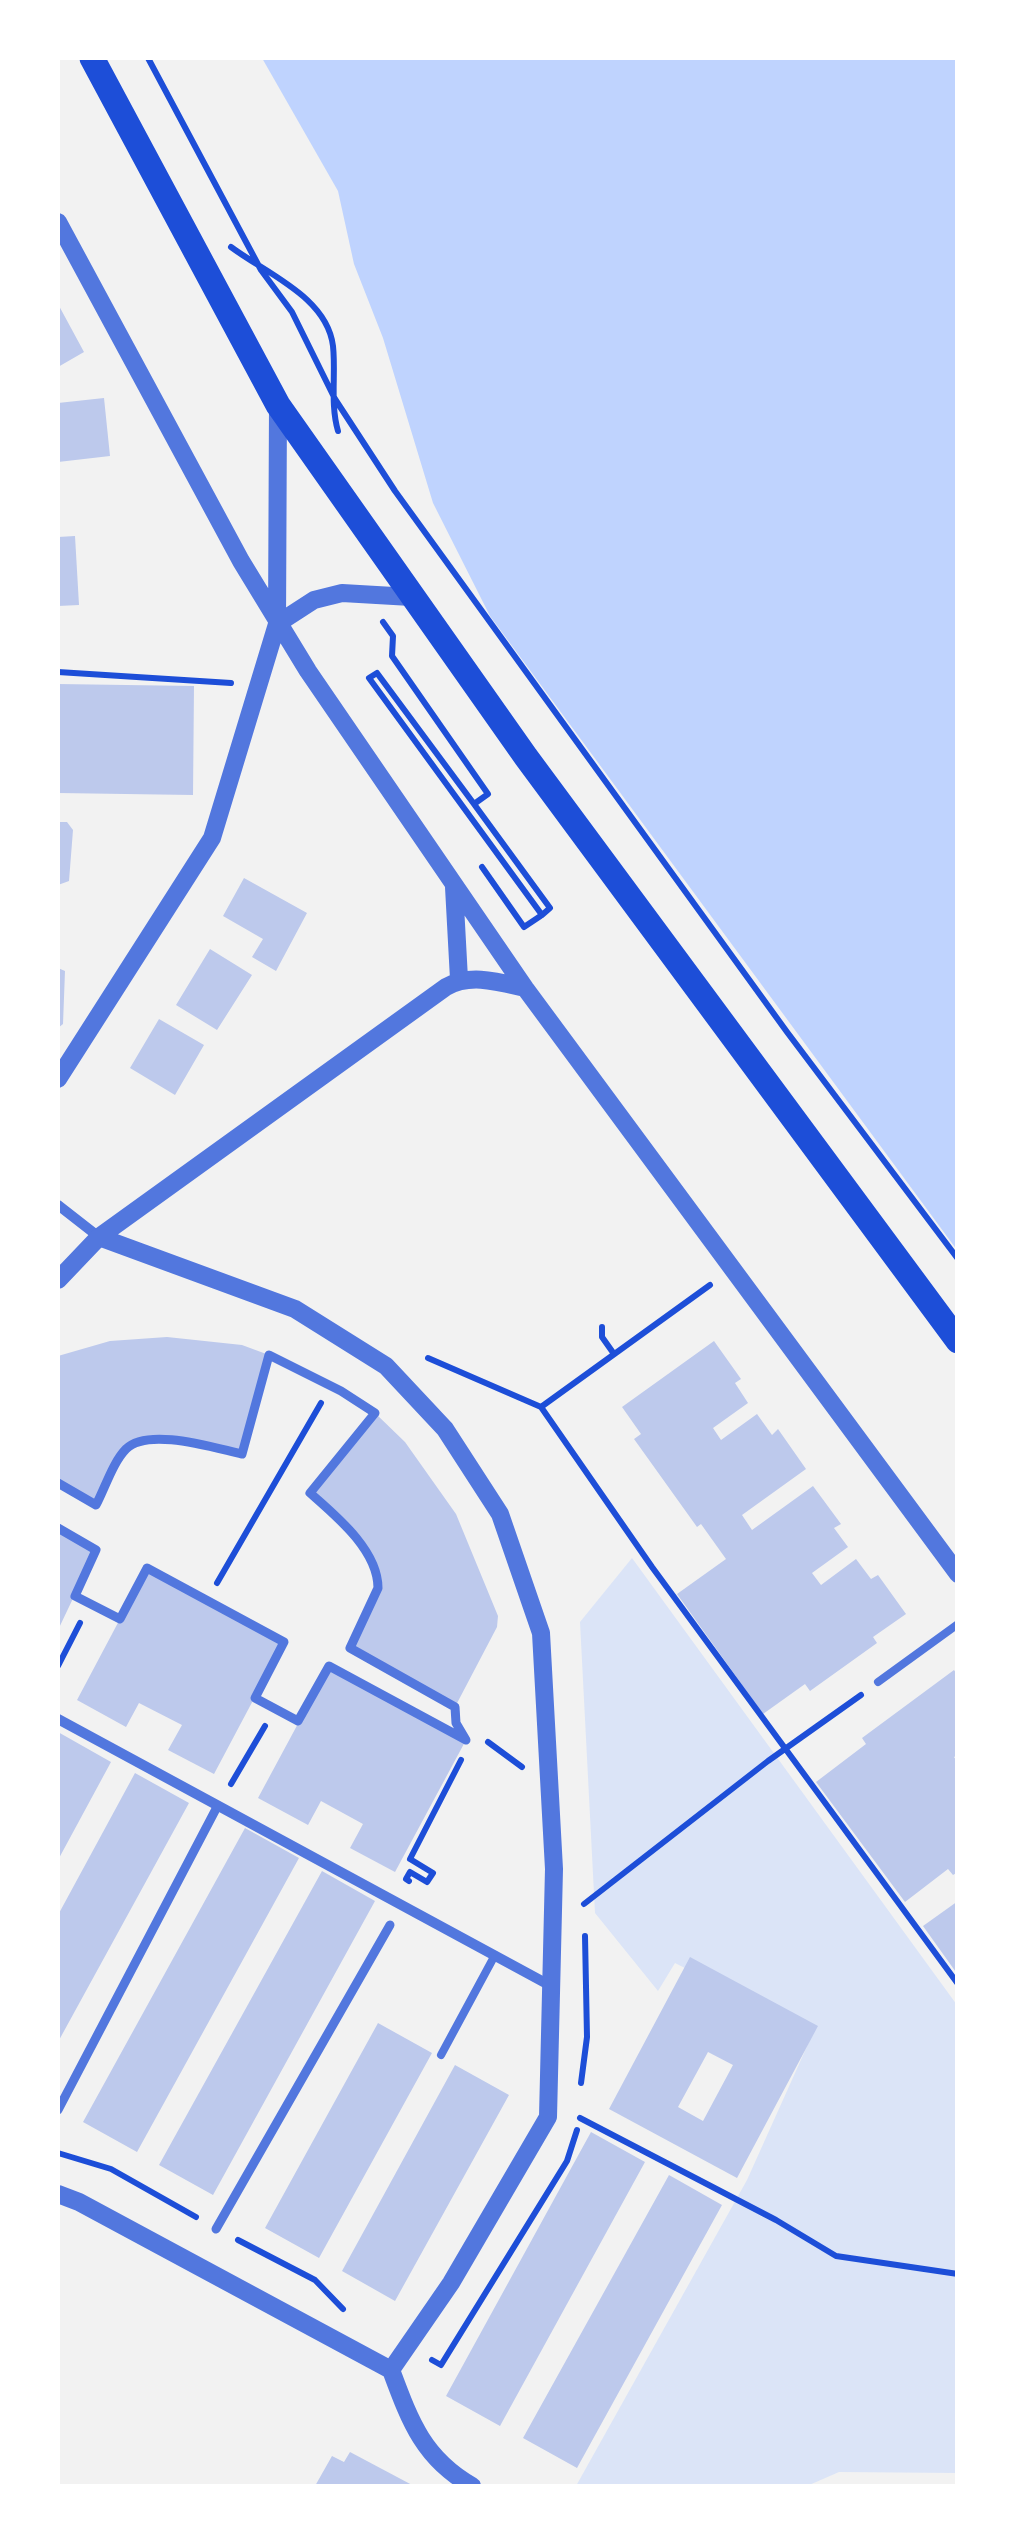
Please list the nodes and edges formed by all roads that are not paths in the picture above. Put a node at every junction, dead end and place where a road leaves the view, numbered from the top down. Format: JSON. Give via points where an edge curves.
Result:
{"nodes":[{"id":1,"x":92,"y":58,"type":"edge"},
{"id":2,"x":58,"y":222,"type":"edge"},
{"id":3,"x":278,"y":405,"type":"junction"},
{"id":4,"x":411,"y":597,"type":"junction"},
{"id":5,"x":277,"y":624,"type":"junction"},
{"id":6,"x":454,"y":886,"type":"junction"},
{"id":7,"x":459,"y":979,"type":"junction"},
{"id":8,"x":525,"y":988,"type":"junction"},
{"id":9,"x":58,"y":1078,"type":"edge"},
{"id":10,"x":58,"y":1205,"type":"edge"},
{"id":11,"x":99,"y":1237,"type":"junction"},
{"id":12,"x":58,"y":1280,"type":"edge"},
{"id":13,"x":958,"y":1341,"type":"edge"},
{"id":14,"x":58,"y":1484,"type":"edge"},
{"id":15,"x":58,"y":1528,"type":"edge"},
{"id":16,"x":958,"y":1574,"type":"edge"},
{"id":17,"x":958,"y":1624,"type":"edge"},
{"id":18,"x":878,"y":1682,"type":"dead end"},
{"id":19,"x":58,"y":1720,"type":"edge"},
{"id":20,"x":217,"y":1806,"type":"junction"},
{"id":21,"x":390,"y":1925,"type":"dead end"},
{"id":22,"x":494,"y":1956,"type":"junction"},
{"id":23,"x":551,"y":1986,"type":"junction"},
{"id":24,"x":441,"y":2055,"type":"dead end"},
{"id":25,"x":58,"y":2110,"type":"edge"},
{"id":26,"x":58,"y":2194,"type":"edge"},
{"id":27,"x":216,"y":2228,"type":"road end"},
{"id":28,"x":391,"y":2370,"type":"junction"},
{"id":29,"x":472,"y":2486,"type":"edge"}],
"edges":[{"from":1,"to":3,"type":"main road"},
{"from":2,"to":6,"type":"street","via":[[241,562]]},
{"from":3,"to":4,"type":"main road"},
{"from":3,"to":5,"type":"street"},
{"from":4,"to":5,"type":"street","via":[[342,593],[314,600]]},
{"from":4,"to":13,"type":"main road"},
{"from":5,"to":9,"type":"street","via":[[212,838]]},
{"from":6,"to":7,"type":"street"},
{"from":6,"to":8,"type":"street"},
{"from":7,"to":8,"type":"street"},
{"from":7,"to":11,"type":"street"},
{"from":8,"to":16,"type":"street"},
{"from":10,"to":11,"type":"street"},
{"from":11,"to":12,"type":"street"},
{"from":11,"to":23,"type":"street","via":[[295,1309],[386,1366],[445,1429],[500,1514],[540,1633],[554,1869]]},
{"from":14,"to":15,"type":"street","via":[[96,1505],[124,1450],[148,1439],[242,1454],[270,1355],[341,1390],[375,1413],[310,1494],[341,1521],[378,1580],[350,1648],[455,1707],[466,1740],[328,1666],[298,1721],[254,1698],[284,1642],[147,1568],[120,1619],[76,1596],[96,1550]]},
{"from":17,"to":18,"type":"lane"},
{"from":19,"to":20,"type":"street"},
{"from":20,"to":22,"type":"street"},
{"from":20,"to":25,"type":"street"},
{"from":21,"to":27,"type":"street"},
{"from":22,"to":23,"type":"street"},
{"from":22,"to":24,"type":"lane"},
{"from":23,"to":28,"type":"street","via":[[548,2116],[451,2283]]},
{"from":26,"to":28,"type":"street"},
{"from":28,"to":29,"type":"street","via":[[410,2422],[445,2471]]}]}
